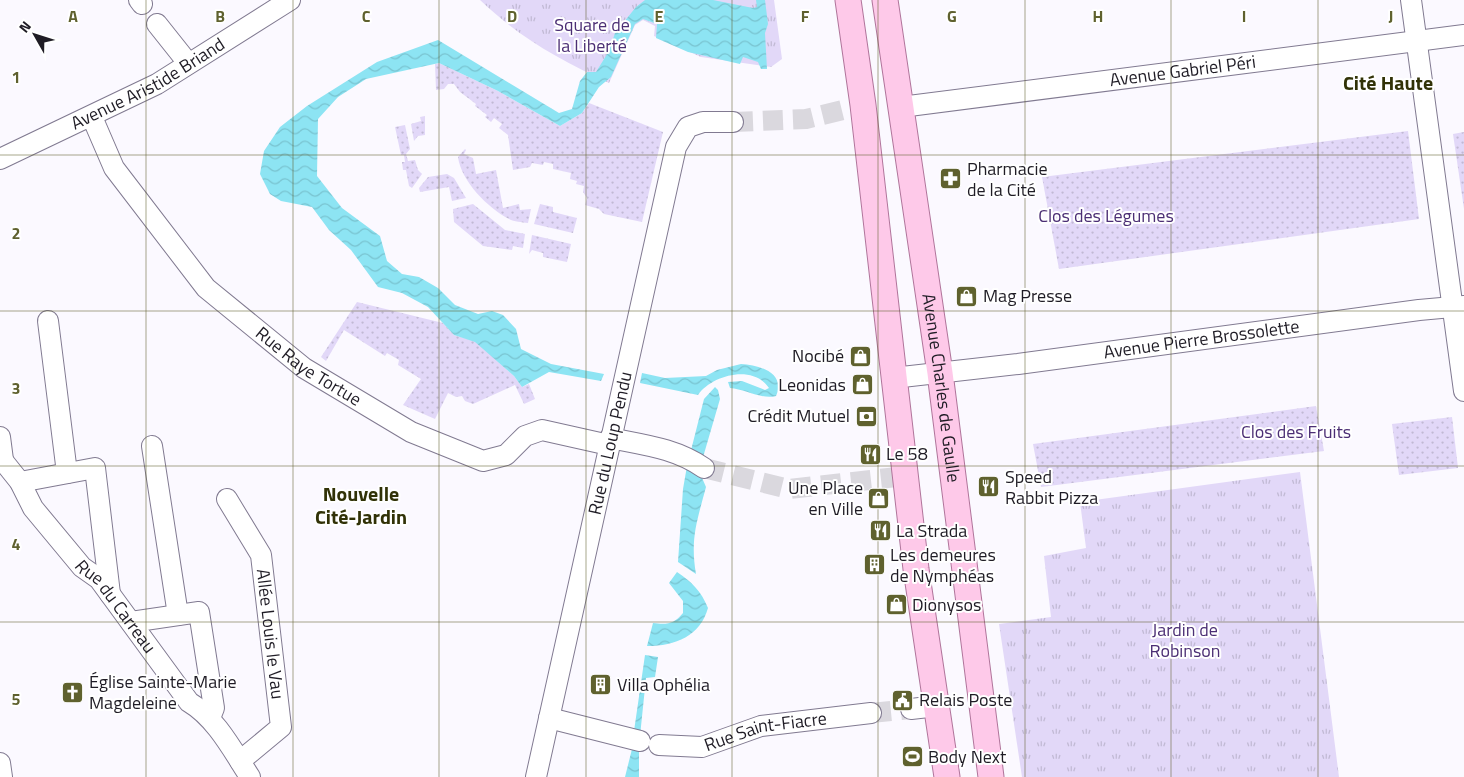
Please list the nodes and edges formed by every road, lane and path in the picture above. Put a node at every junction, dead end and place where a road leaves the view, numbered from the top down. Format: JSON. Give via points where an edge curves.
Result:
{"nodes":[{"id":1,"x":290,"y":0,"type":"edge"},
{"id":2,"x":848,"y":0,"type":"edge"},
{"id":3,"x":885,"y":0,"type":"edge"},
{"id":4,"x":1411,"y":0,"type":"edge"},
{"id":5,"x":157,"y":24,"type":"dead end"},
{"id":6,"x":1464,"y":35,"type":"edge"},
{"id":7,"x":1416,"y":42,"type":"junction"},
{"id":8,"x":188,"y":63,"type":"junction"},
{"id":9,"x":901,"y":107,"type":"junction"},
{"id":10,"x":92,"y":117,"type":"junction"},
{"id":11,"x":733,"y":122,"type":"tunnel mouth"},
{"id":12,"x":0,"y":159,"type":"edge"},
{"id":13,"x":1458,"y":307,"type":"edge"},
{"id":14,"x":48,"y":322,"type":"dead end"},
{"id":15,"x":940,"y":373,"type":"junction"},
{"id":16,"x":893,"y":378,"type":"junction"},
{"id":17,"x":1464,"y":391,"type":"edge"},
{"id":18,"x":0,"y":437,"type":"edge"},
{"id":19,"x":610,"y":442,"type":"junction"},
{"id":20,"x":152,"y":446,"type":"dead end"},
{"id":21,"x":2,"y":458,"type":"edge"},
{"id":22,"x":704,"y":468,"type":"tunnel mouth"},
{"id":23,"x":67,"y":473,"type":"junction"},
{"id":24,"x":20,"y":482,"type":"junction"},
{"id":25,"x":227,"y":499,"type":"dead end"},
{"id":26,"x":110,"y":594,"type":"junction"},
{"id":27,"x":178,"y":615,"type":"junction"},
{"id":28,"x":131,"y":622,"type":"junction"},
{"id":29,"x":937,"y":706,"type":"junction"},
{"id":30,"x":911,"y":709,"type":"tunnel mouth"},
{"id":31,"x":871,"y":713,"type":"tunnel mouth"},
{"id":32,"x":210,"y":718,"type":"junction"},
{"id":33,"x":549,"y":718,"type":"junction"},
{"id":34,"x":635,"y":740,"type":"dead end"},
{"id":35,"x":659,"y":745,"type":"dead end"},
{"id":36,"x":0,"y":763,"type":"edge"},
{"id":37,"x":245,"y":769,"type":"edge"},
{"id":38,"x":2,"y":777,"type":"edge"},
{"id":39,"x":536,"y":777,"type":"edge"},
{"id":40,"x":947,"y":777,"type":"edge"},
{"id":41,"x":991,"y":777,"type":"edge"}],
"edges":[{"from":1,"to":8,"type":"street","name":"Avenue Aristide Briand"},
{"from":2,"to":16,"type":"main road"},
{"from":3,"to":9,"type":"main road","name":"Avenue Charles de Gaulle"},
{"from":4,"to":7,"type":"street"},
{"from":5,"to":8,"type":"street"},
{"from":6,"to":7,"type":"street","name":"Avenue Gabriel Péri"},
{"from":7,"to":9,"type":"street","name":"Avenue Gabriel Péri"},
{"from":7,"to":13,"type":"street"},
{"from":8,"to":10,"type":"street","name":"Avenue Aristide Briand","via":[[157,84]]},
{"from":9,"to":15,"type":"main road","name":"Avenue Charles de Gaulle"},
{"from":10,"to":12,"type":"street","name":"Avenue Aristide Briand"},
{"from":10,"to":19,"type":"street","name":"Rue Raye Tortue","via":[[114,168],[206,288],[304,368],[411,432],[483,461],[506,455],[526,436],[542,430]]},
{"from":11,"to":19,"type":"street","name":"Rue du Loup Pendu","via":[[703,122],[688,127],[676,147]]},
{"from":13,"to":15,"type":"street","name":"Avenue Pierre Brossolette"},
{"from":13,"to":17,"type":"street"},
{"from":14,"to":23,"type":"street"},
{"from":15,"to":16,"type":"street","name":"Avenue Pierre Brossolette"},
{"from":15,"to":41,"type":"main road","name":"Avenue Charles de Gaulle"},
{"from":16,"to":29,"type":"main road","via":[[916,569]]},
{"from":18,"to":21,"type":"street"},
{"from":19,"to":22,"type":"street","name":"Rue Raye Tortue","via":[[668,449],[687,456]]},
{"from":19,"to":33,"type":"street","name":"Rue du Loup Pendu"},
{"from":20,"to":27,"type":"street"},
{"from":21,"to":24,"type":"street","name":"Rue du Carreau"},
{"from":23,"to":24,"type":"street"},
{"from":23,"to":26,"type":"street","via":[[95,468]]},
{"from":24,"to":26,"type":"street","name":"Rue du Carreau","via":[[33,508],[82,568],[99,579]]},
{"from":25,"to":37,"type":"street","name":"Allée Louis le Vau","via":[[261,555],[281,727]]},
{"from":26,"to":28,"type":"street","name":"Rue du Carreau"},
{"from":27,"to":28,"type":"street"},
{"from":27,"to":32,"type":"street","via":[[199,612],[214,708]]},
{"from":28,"to":32,"type":"street","name":"Rue du Carreau","via":[[189,702]]},
{"from":29,"to":30,"type":"street"},
{"from":29,"to":40,"type":"main road"},
{"from":31,"to":35,"type":"street","name":"Rue Saint-Fiacre","via":[[761,726],[702,747]]},
{"from":32,"to":37,"type":"street","name":"Rue du Carreau"},
{"from":33,"to":34,"type":"street"},
{"from":33,"to":39,"type":"street","name":"Rue du Loup Pendu"},
{"from":36,"to":38,"type":"street"}]}
